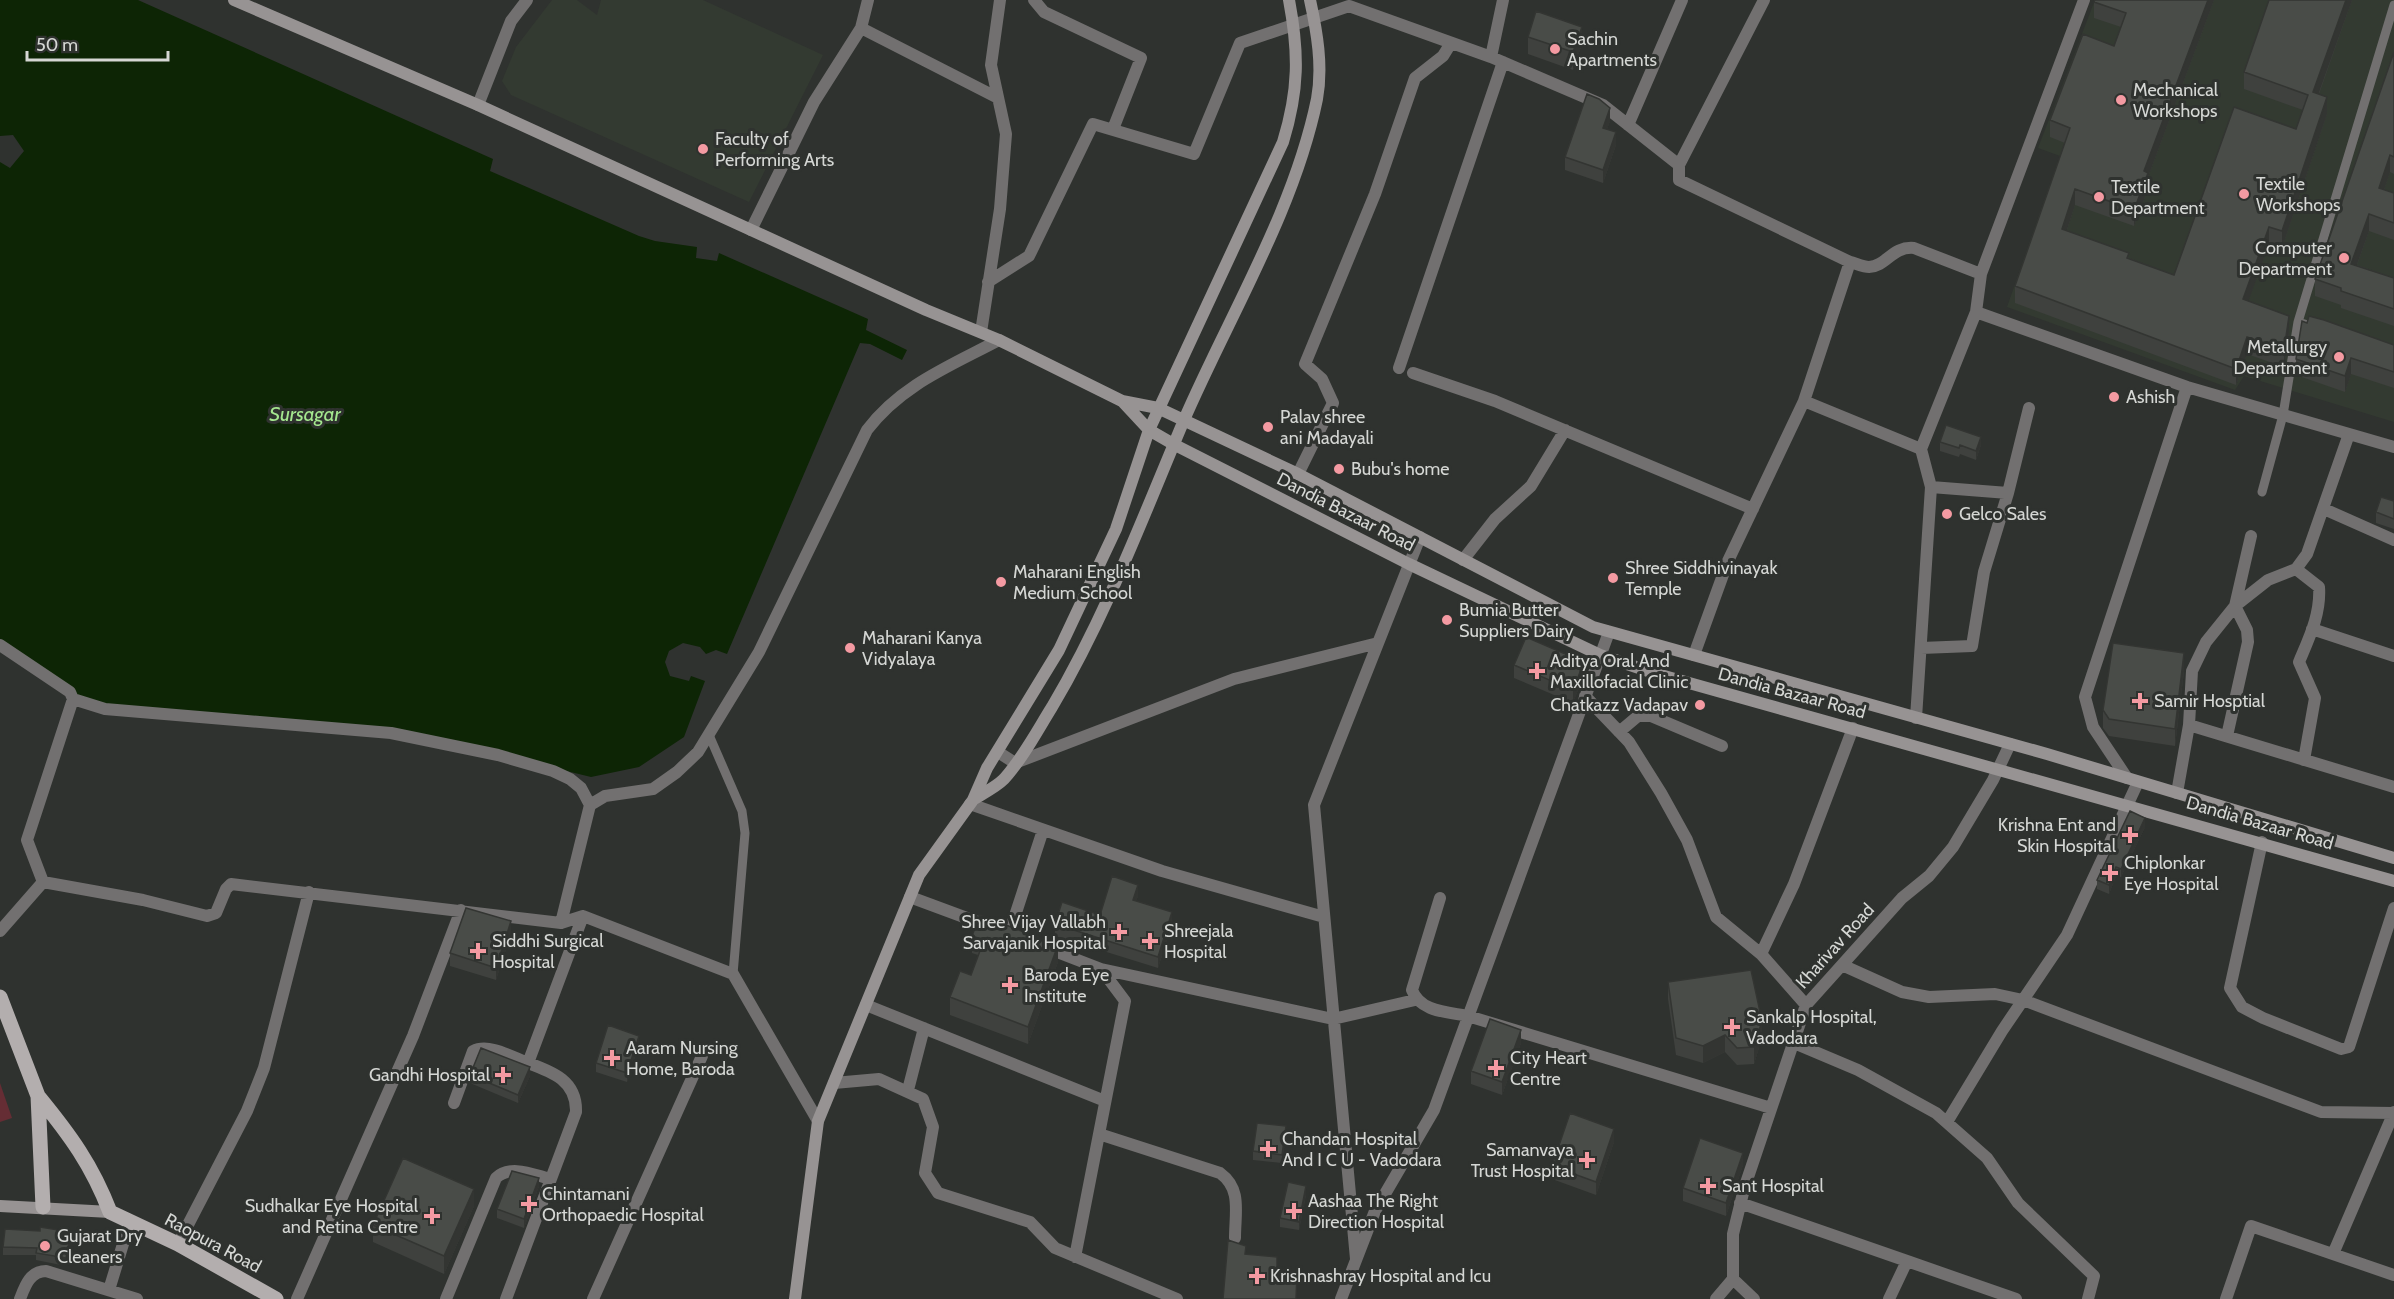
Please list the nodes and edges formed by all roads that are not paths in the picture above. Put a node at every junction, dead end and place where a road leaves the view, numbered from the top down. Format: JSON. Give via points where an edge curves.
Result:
{"nodes":[{"id":1,"x":234,"y":0,"type":"edge"},
{"id":2,"x":527,"y":0,"type":"edge"},
{"id":3,"x":868,"y":0,"type":"edge"},
{"id":4,"x":1000,"y":0,"type":"edge"},
{"id":5,"x":1034,"y":0,"type":"edge"},
{"id":6,"x":1288,"y":0,"type":"edge"},
{"id":7,"x":1310,"y":0,"type":"edge"},
{"id":8,"x":1503,"y":0,"type":"edge"},
{"id":9,"x":1682,"y":0,"type":"edge"},
{"id":10,"x":1764,"y":0,"type":"edge"},
{"id":11,"x":2084,"y":0,"type":"edge"},
{"id":12,"x":2394,"y":5,"type":"edge"},
{"id":13,"x":1314,"y":17,"type":"junction"},
{"id":14,"x":1293,"y":24,"type":"junction"},
{"id":15,"x":861,"y":28,"type":"junction"},
{"id":16,"x":1451,"y":43,"type":"junction"},
{"id":17,"x":1491,"y":57,"type":"junction"},
{"id":18,"x":1503,"y":62,"type":"junction"},
{"id":19,"x":998,"y":98,"type":"junction"},
{"id":20,"x":478,"y":105,"type":"junction"},
{"id":21,"x":1628,"y":125,"type":"junction"},
{"id":22,"x":1113,"y":129,"type":"junction"},
{"id":23,"x":1679,"y":165,"type":"junction"},
{"id":24,"x":751,"y":230,"type":"junction"},
{"id":25,"x":1850,"y":262,"type":"junction"},
{"id":26,"x":1981,"y":274,"type":"junction"},
{"id":27,"x":988,"y":282,"type":"junction"},
{"id":28,"x":1976,"y":312,"type":"junction"},
{"id":29,"x":2298,"y":322,"type":"junction"},
{"id":30,"x":2330,"y":331,"type":"edge"},
{"id":31,"x":981,"y":332,"type":"junction"},
{"id":32,"x":999,"y":340,"type":"junction"},
{"id":33,"x":1399,"y":369,"type":"dead end"},
{"id":34,"x":1413,"y":373,"type":"dead end"},
{"id":35,"x":2187,"y":387,"type":"junction"},
{"id":36,"x":1122,"y":401,"type":"junction"},
{"id":37,"x":1804,"y":401,"type":"junction"},
{"id":38,"x":1158,"y":408,"type":"junction"},
{"id":39,"x":2029,"y":408,"type":"dead end"},
{"id":40,"x":2283,"y":415,"type":"junction"},
{"id":41,"x":1184,"y":421,"type":"junction"},
{"id":42,"x":1149,"y":430,"type":"junction"},
{"id":43,"x":1565,"y":430,"type":"junction"},
{"id":44,"x":2349,"y":434,"type":"junction"},
{"id":45,"x":1175,"y":445,"type":"junction"},
{"id":46,"x":2394,"y":447,"type":"edge"},
{"id":47,"x":1921,"y":449,"type":"junction"},
{"id":48,"x":1298,"y":474,"type":"junction"},
{"id":49,"x":1931,"y":487,"type":"junction"},
{"id":50,"x":2262,"y":492,"type":"dead end"},
{"id":51,"x":2008,"y":493,"type":"junction"},
{"id":52,"x":1753,"y":509,"type":"junction"},
{"id":53,"x":2325,"y":509,"type":"junction"},
{"id":54,"x":2251,"y":536,"type":"dead end"},
{"id":55,"x":1420,"y":537,"type":"junction"},
{"id":56,"x":2394,"y":540,"type":"edge"},
{"id":57,"x":1463,"y":560,"type":"junction"},
{"id":58,"x":1409,"y":564,"type":"junction"},
{"id":59,"x":2296,"y":569,"type":"junction"},
{"id":60,"x":2235,"y":606,"type":"junction"},
{"id":61,"x":2313,"y":630,"type":"junction"},
{"id":62,"x":1609,"y":632,"type":"junction"},
{"id":63,"x":1378,"y":643,"type":"junction"},
{"id":64,"x":0,"y":645,"type":"edge"},
{"id":65,"x":1921,"y":648,"type":"junction"},
{"id":66,"x":1600,"y":656,"type":"junction"},
{"id":67,"x":1694,"y":656,"type":"junction"},
{"id":68,"x":2394,"y":656,"type":"edge"},
{"id":69,"x":1586,"y":696,"type":"junction"},
{"id":70,"x":73,"y":699,"type":"junction"},
{"id":71,"x":1917,"y":718,"type":"junction"},
{"id":72,"x":2189,"y":725,"type":"junction"},
{"id":73,"x":1853,"y":728,"type":"junction"},
{"id":74,"x":1619,"y":732,"type":"junction"},
{"id":75,"x":709,"y":735,"type":"junction"},
{"id":76,"x":2227,"y":736,"type":"junction"},
{"id":77,"x":2010,"y":744,"type":"junction"},
{"id":78,"x":1722,"y":746,"type":"dead end"},
{"id":79,"x":998,"y":752,"type":"junction"},
{"id":80,"x":2304,"y":760,"type":"junction"},
{"id":81,"x":1015,"y":763,"type":"junction"},
{"id":82,"x":1999,"y":768,"type":"junction"},
{"id":83,"x":2133,"y":780,"type":"junction"},
{"id":84,"x":2394,"y":787,"type":"edge"},
{"id":85,"x":2177,"y":793,"type":"junction"},
{"id":86,"x":972,"y":802,"type":"junction"},
{"id":87,"x":2128,"y":804,"type":"junction"},
{"id":88,"x":590,"y":805,"type":"junction"},
{"id":89,"x":1043,"y":830,"type":"junction"},
{"id":90,"x":2262,"y":842,"type":"junction"},
{"id":91,"x":2394,"y":858,"type":"edge"},
{"id":92,"x":2394,"y":881,"type":"edge"},
{"id":93,"x":43,"y":882,"type":"junction"},
{"id":94,"x":309,"y":892,"type":"junction"},
{"id":95,"x":910,"y":897,"type":"junction"},
{"id":96,"x":1440,"y":898,"type":"dead end"},
{"id":97,"x":2394,"y":908,"type":"edge"},
{"id":98,"x":461,"y":910,"type":"junction"},
{"id":99,"x":583,"y":916,"type":"junction"},
{"id":100,"x":1324,"y":917,"type":"junction"},
{"id":101,"x":561,"y":923,"type":"junction"},
{"id":102,"x":0,"y":931,"type":"edge"},
{"id":103,"x":1019,"y":938,"type":"junction"},
{"id":104,"x":1761,"y":954,"type":"junction"},
{"id":105,"x":1842,"y":965,"type":"junction"},
{"id":106,"x":1101,"y":969,"type":"junction"},
{"id":107,"x":733,"y":974,"type":"junction"},
{"id":108,"x":0,"y":997,"type":"edge"},
{"id":109,"x":1415,"y":1000,"type":"junction"},
{"id":110,"x":2023,"y":1000,"type":"junction"},
{"id":111,"x":866,"y":1005,"type":"junction"},
{"id":112,"x":1806,"y":1005,"type":"junction"},
{"id":113,"x":1468,"y":1016,"type":"junction"},
{"id":114,"x":1333,"y":1019,"type":"junction"},
{"id":115,"x":924,"y":1028,"type":"junction"},
{"id":116,"x":1794,"y":1042,"type":"junction"},
{"id":117,"x":702,"y":1056,"type":"dead end"},
{"id":118,"x":528,"y":1063,"type":"junction"},
{"id":119,"x":834,"y":1083,"type":"junction"},
{"id":120,"x":908,"y":1090,"type":"junction"},
{"id":121,"x":38,"y":1096,"type":"junction"},
{"id":122,"x":1105,"y":1101,"type":"junction"},
{"id":123,"x":454,"y":1103,"type":"dead end"},
{"id":124,"x":1771,"y":1108,"type":"junction"},
{"id":125,"x":2394,"y":1112,"type":"edge"},
{"id":126,"x":818,"y":1121,"type":"junction"},
{"id":127,"x":1947,"y":1122,"type":"junction"},
{"id":128,"x":1099,"y":1134,"type":"junction"},
{"id":129,"x":551,"y":1179,"type":"junction"},
{"id":130,"x":1740,"y":1203,"type":"junction"},
{"id":131,"x":0,"y":1206,"type":"edge"},
{"id":132,"x":43,"y":1207,"type":"junction"},
{"id":133,"x":110,"y":1212,"type":"junction"},
{"id":134,"x":130,"y":1221,"type":"junction"},
{"id":135,"x":1234,"y":1238,"type":"dead end"},
{"id":136,"x":178,"y":1244,"type":"junction"},
{"id":137,"x":2333,"y":1254,"type":"junction"},
{"id":138,"x":1075,"y":1257,"type":"junction"},
{"id":139,"x":1356,"y":1259,"type":"junction"},
{"id":140,"x":1907,"y":1261,"type":"junction"},
{"id":141,"x":2394,"y":1275,"type":"edge"},
{"id":142,"x":1733,"y":1279,"type":"junction"},
{"id":143,"x":109,"y":1290,"type":"junction"},
{"id":144,"x":1343,"y":1298,"type":"edge"},
{"id":145,"x":20,"y":1299,"type":"edge"},
{"id":146,"x":137,"y":1299,"type":"edge"},
{"id":147,"x":276,"y":1299,"type":"edge"},
{"id":148,"x":297,"y":1299,"type":"edge"},
{"id":149,"x":446,"y":1299,"type":"edge"},
{"id":150,"x":506,"y":1299,"type":"edge"},
{"id":151,"x":593,"y":1299,"type":"edge"},
{"id":152,"x":795,"y":1299,"type":"edge"},
{"id":153,"x":1177,"y":1299,"type":"edge"},
{"id":154,"x":1716,"y":1299,"type":"edge"},
{"id":155,"x":1754,"y":1299,"type":"edge"},
{"id":156,"x":1888,"y":1299,"type":"edge"},
{"id":157,"x":2016,"y":1299,"type":"edge"},
{"id":158,"x":2088,"y":1299,"type":"edge"},
{"id":159,"x":2227,"y":1299,"type":"edge"}],
"edges":[{"from":1,"to":20,"type":"street"},
{"from":2,"to":20,"type":"street","via":[[511,21]]},
{"from":3,"to":15,"type":"street"},
{"from":4,"to":19,"type":"street","via":[[991,65]]},
{"from":5,"to":22,"type":"street","via":[[1044,12],[1141,58]]},
{"from":6,"to":14,"type":"street"},
{"from":7,"to":13,"type":"street"},
{"from":8,"to":17,"type":"street"},
{"from":9,"to":21,"type":"street"},
{"from":10,"to":23,"type":"street"},
{"from":11,"to":26,"type":"street"},
{"from":12,"to":29,"type":"lane"},
{"from":13,"to":14,"type":"street"},
{"from":13,"to":16,"type":"street","via":[[1349,6]]},
{"from":13,"to":41,"type":"street","via":[[1320,62],[1310,130],[1275,224]]},
{"from":14,"to":22,"type":"street","via":[[1240,43],[1194,154]]},
{"from":14,"to":38,"type":"street","via":[[1296,94],[1283,142]]},
{"from":15,"to":19,"type":"street"},
{"from":15,"to":24,"type":"street","via":[[814,102]]},
{"from":16,"to":17,"type":"street"},
{"from":16,"to":48,"type":"street","via":[[1443,56],[1415,78],[1375,194],[1305,364],[1322,379],[1333,403]]},
{"from":17,"to":18,"type":"street"},
{"from":18,"to":21,"type":"street","via":[[1604,105]]},
{"from":18,"to":33,"type":"street"},
{"from":19,"to":27,"type":"street","via":[[1006,134],[1000,209]]},
{"from":20,"to":24,"type":"street"},
{"from":21,"to":23,"type":"street"},
{"from":22,"to":27,"type":"street","via":[[1093,124],[1029,256]]},
{"from":23,"to":25,"type":"street","via":[[1679,180]]},
{"from":24,"to":31,"type":"street"},
{"from":25,"to":26,"type":"street","via":[[1869,267],[1904,247]]},
{"from":25,"to":37,"type":"street"},
{"from":26,"to":28,"type":"street"},
{"from":27,"to":31,"type":"street"},
{"from":28,"to":35,"type":"street"},
{"from":28,"to":47,"type":"street"},
{"from":29,"to":30,"type":"lane"},
{"from":29,"to":40,"type":"lane"},
{"from":31,"to":32,"type":"street"},
{"from":32,"to":36,"type":"street"},
{"from":32,"to":75,"type":"street","via":[[905,390],[867,430],[759,652]]},
{"from":34,"to":43,"type":"street","via":[[1495,400]]},
{"from":35,"to":40,"type":"street"},
{"from":35,"to":83,"type":"street","via":[[2085,697],[2093,727]]},
{"from":36,"to":38,"type":"street","name":"Dandia Bazaar Road"},
{"from":36,"to":42,"type":"street","name":"Dandia Bazaar Road"},
{"from":37,"to":47,"type":"street"},
{"from":37,"to":52,"type":"street"},
{"from":38,"to":41,"type":"street","name":"Dandia Bazaar Road"},
{"from":38,"to":42,"type":"street"},
{"from":39,"to":51,"type":"street"},
{"from":40,"to":44,"type":"street"},
{"from":40,"to":50,"type":"lane"},
{"from":41,"to":45,"type":"street"},
{"from":41,"to":48,"type":"street","name":"Dandia Bazaar Road"},
{"from":42,"to":45,"type":"street","name":"Dandia Bazaar Road"},
{"from":42,"to":79,"type":"street","via":[[1116,529],[1059,650]]},
{"from":43,"to":52,"type":"street"},
{"from":43,"to":57,"type":"street","via":[[1531,486],[1495,519]]},
{"from":44,"to":46,"type":"street"},
{"from":44,"to":53,"type":"street"},
{"from":45,"to":58,"type":"street","name":"Dandia Bazaar Road"},
{"from":45,"to":81,"type":"street","via":[[1076,667]]},
{"from":47,"to":49,"type":"street"},
{"from":48,"to":55,"type":"street","name":"Dandia Bazaar Road"},
{"from":49,"to":51,"type":"street"},
{"from":49,"to":65,"type":"street"},
{"from":51,"to":65,"type":"street","via":[[1984,572],[1972,646]]},
{"from":52,"to":67,"type":"street","via":[[1728,561]]},
{"from":53,"to":56,"type":"street"},
{"from":53,"to":59,"type":"street","via":[[2307,554]]},
{"from":54,"to":60,"type":"street"},
{"from":55,"to":57,"type":"street","name":"Dandia Bazaar Road"},
{"from":55,"to":58,"type":"street"},
{"from":57,"to":62,"type":"street","name":"Dandia Bazaar Road"},
{"from":58,"to":63,"type":"street"},
{"from":58,"to":66,"type":"street","name":"Dandia Bazaar Road"},
{"from":59,"to":60,"type":"street","via":[[2268,580]]},
{"from":59,"to":61,"type":"street","via":[[2319,588]]},
{"from":60,"to":72,"type":"street","via":[[2197,657],[2192,671]]},
{"from":60,"to":76,"type":"street","via":[[2247,630],[2248,642]]},
{"from":61,"to":68,"type":"street"},
{"from":61,"to":80,"type":"street","via":[[2299,662],[2315,698]]},
{"from":62,"to":66,"type":"street"},
{"from":62,"to":67,"type":"street","name":"Dandia Bazaar Road"},
{"from":63,"to":81,"type":"street","via":[[1233,679]]},
{"from":63,"to":100,"type":"street","via":[[1314,805]]},
{"from":64,"to":70,"type":"street","via":[[70,692]]},
{"from":65,"to":71,"type":"street"},
{"from":66,"to":69,"type":"street"},
{"from":66,"to":73,"type":"street","name":"Dandia Bazaar Road"},
{"from":67,"to":71,"type":"street","name":"Dandia Bazaar Road"},
{"from":69,"to":74,"type":"street"},
{"from":69,"to":113,"type":"street"},
{"from":70,"to":88,"type":"street","via":[[119,712],[391,733],[498,755],[553,771],[581,788]]},
{"from":70,"to":93,"type":"street","via":[[27,840]]},
{"from":71,"to":77,"type":"street","name":"Dandia Bazaar Road"},
{"from":72,"to":76,"type":"street"},
{"from":72,"to":85,"type":"street"},
{"from":73,"to":82,"type":"street","name":"Dandia Bazaar Road"},
{"from":73,"to":104,"type":"street","via":[[1794,884]]},
{"from":74,"to":78,"type":"street","via":[[1638,716],[1651,716]]},
{"from":74,"to":104,"type":"street","via":[[1629,742],[1687,840],[1716,917]]},
{"from":75,"to":88,"type":"street","via":[[684,766],[652,789],[604,796]]},
{"from":75,"to":107,"type":"lane","via":[[742,811],[746,834]]},
{"from":76,"to":80,"type":"street"},
{"from":77,"to":82,"type":"street","name":"Kharivav Road"},
{"from":77,"to":83,"type":"street","name":"Dandia Bazaar Road"},
{"from":79,"to":81,"type":"street"},
{"from":79,"to":86,"type":"street"},
{"from":80,"to":84,"type":"street"},
{"from":81,"to":86,"type":"street","via":[[1003,780]]},
{"from":82,"to":87,"type":"street","name":"Dandia Bazaar Road"},
{"from":82,"to":105,"type":"street","name":"Kharivav Road","via":[[1953,847]]},
{"from":83,"to":85,"type":"street","name":"Dandia Bazaar Road"},
{"from":83,"to":87,"type":"street"},
{"from":85,"to":91,"type":"street","name":"Dandia Bazaar Road"},
{"from":86,"to":89,"type":"street"},
{"from":86,"to":95,"type":"street","via":[[919,875]]},
{"from":87,"to":90,"type":"street","name":"Dandia Bazaar Road"},
{"from":87,"to":110,"type":"street","via":[[2067,935]]},
{"from":88,"to":101,"type":"street"},
{"from":89,"to":100,"type":"street","via":[[1162,871]]},
{"from":89,"to":103,"type":"street"},
{"from":90,"to":92,"type":"street","name":"Dandia Bazaar Road"},
{"from":90,"to":97,"type":"street","via":[[2230,988],[2242,1007],[2263,1018],[2341,1049],[2349,1047]]},
{"from":93,"to":94,"type":"street","via":[[207,916],[216,913],[231,884]]},
{"from":93,"to":102,"type":"street"},
{"from":94,"to":98,"type":"street"},
{"from":94,"to":136,"type":"street","via":[[264,1068],[247,1111]]},
{"from":95,"to":103,"type":"street"},
{"from":95,"to":111,"type":"street"},
{"from":96,"to":109,"type":"street","via":[[1412,990]]},
{"from":98,"to":101,"type":"street"},
{"from":98,"to":148,"type":"street","via":[[413,1036]]},
{"from":99,"to":101,"type":"street"},
{"from":99,"to":107,"type":"street"},
{"from":99,"to":118,"type":"street"},
{"from":100,"to":114,"type":"street"},
{"from":103,"to":106,"type":"street"},
{"from":104,"to":112,"type":"street"},
{"from":105,"to":110,"type":"street","via":[[1902,992],[1929,997],[1995,994]]},
{"from":105,"to":112,"type":"street","name":"Kharivav Road"},
{"from":106,"to":114,"type":"street"},
{"from":106,"to":122,"type":"street","via":[[1125,1001]]},
{"from":107,"to":126,"type":"street"},
{"from":108,"to":121,"type":"main road"},
{"from":109,"to":113,"type":"street","via":[[1422,1006]]},
{"from":109,"to":114,"type":"street"},
{"from":110,"to":125,"type":"street","via":[[2321,1112]]},
{"from":110,"to":127,"type":"street"},
{"from":111,"to":115,"type":"street"},
{"from":111,"to":119,"type":"street"},
{"from":112,"to":116,"type":"street","name":"Kharivav Road"},
{"from":113,"to":124,"type":"street"},
{"from":113,"to":139,"type":"street","via":[[1434,1110],[1375,1211]]},
{"from":114,"to":139,"type":"street"},
{"from":115,"to":120,"type":"street"},
{"from":115,"to":122,"type":"street"},
{"from":116,"to":124,"type":"street","name":"Kharivav Road"},
{"from":116,"to":127,"type":"street","via":[[1858,1070]]},
{"from":117,"to":151,"type":"street"},
{"from":118,"to":123,"type":"street","via":[[489,1048],[473,1051]]},
{"from":118,"to":129,"type":"street","via":[[567,1083],[577,1100]]},
{"from":119,"to":120,"type":"street","via":[[879,1079]]},
{"from":119,"to":126,"type":"street"},
{"from":120,"to":138,"type":"street","via":[[923,1099],[933,1127],[926,1173],[938,1193],[1030,1222],[1055,1248]]},
{"from":121,"to":132,"type":"main road"},
{"from":121,"to":133,"type":"main road","via":[[96,1176]]},
{"from":122,"to":128,"type":"street"},
{"from":124,"to":130,"type":"street","name":"Kharivav Road"},
{"from":125,"to":137,"type":"street"},
{"from":126,"to":152,"type":"street"},
{"from":127,"to":158,"type":"street","via":[[1987,1158],[2019,1203],[2094,1276]]},
{"from":128,"to":135,"type":"street","via":[[1225,1176],[1235,1189]]},
{"from":128,"to":138,"type":"street"},
{"from":129,"to":149,"type":"street","via":[[510,1170],[496,1178]]},
{"from":129,"to":150,"type":"street"},
{"from":130,"to":140,"type":"street"},
{"from":130,"to":142,"type":"street","name":"Kharivav Road","via":[[1733,1234]]},
{"from":131,"to":132,"type":"street"},
{"from":132,"to":133,"type":"street"},
{"from":133,"to":134,"type":"main road","name":"Raopura Road"},
{"from":134,"to":136,"type":"main road","name":"Raopura Road"},
{"from":134,"to":143,"type":"street"},
{"from":136,"to":147,"type":"main road","name":"Raopura Road"},
{"from":137,"to":141,"type":"street"},
{"from":137,"to":159,"type":"street","via":[[2251,1226]]},
{"from":138,"to":153,"type":"street"},
{"from":139,"to":144,"type":"street"},
{"from":140,"to":156,"type":"street"},
{"from":140,"to":157,"type":"street"},
{"from":142,"to":154,"type":"street"},
{"from":142,"to":155,"type":"street"},
{"from":143,"to":145,"type":"street","via":[[38,1271],[25,1285]]},
{"from":143,"to":146,"type":"street"}]}
